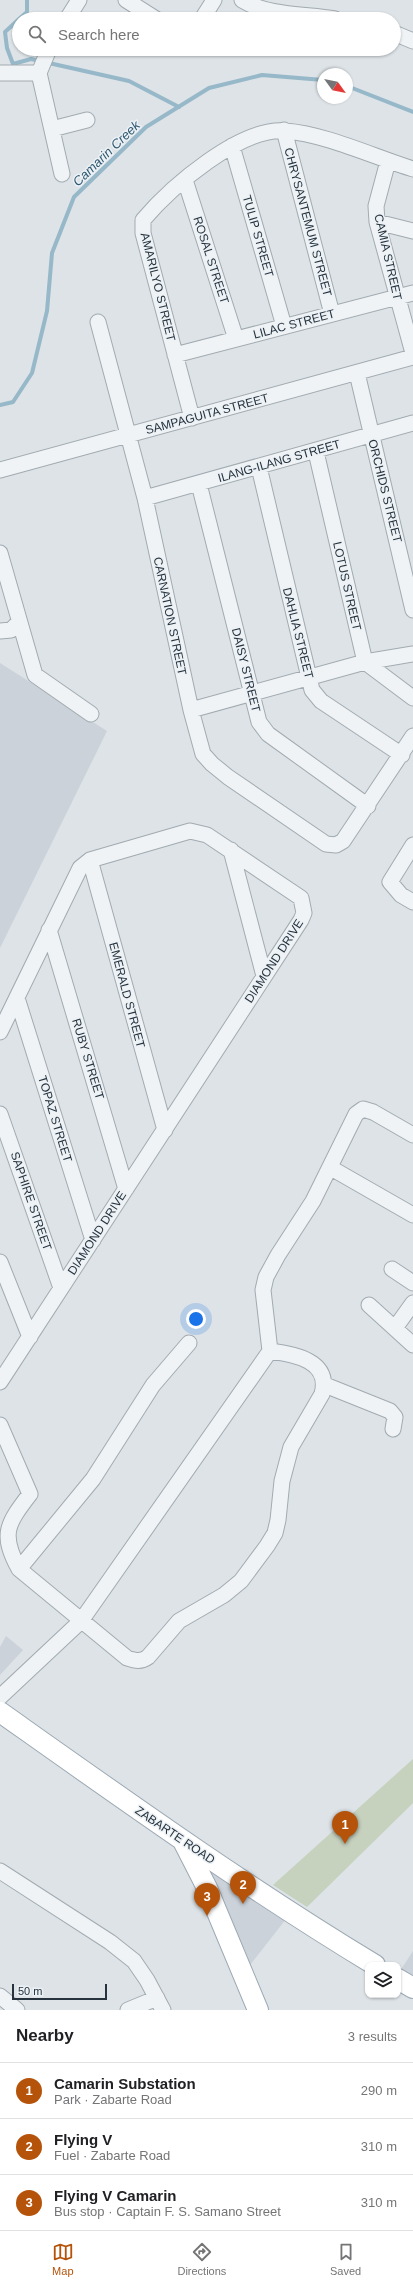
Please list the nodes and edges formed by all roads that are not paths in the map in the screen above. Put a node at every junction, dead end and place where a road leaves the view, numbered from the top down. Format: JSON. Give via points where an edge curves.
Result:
{"nodes":[{"id":1,"x":79,"y":0,"type":"edge"},
{"id":2,"x":126,"y":0,"type":"edge"},
{"id":3,"x":214,"y":0,"type":"edge"},
{"id":4,"x":242,"y":0,"type":"edge"},
{"id":5,"x":304,"y":7,"type":"edge"},
{"id":6,"x":71,"y":12,"type":"edge"},
{"id":7,"x":145,"y":12,"type":"edge"},
{"id":8,"x":206,"y":12,"type":"edge"},
{"id":9,"x":276,"y":12,"type":"edge"},
{"id":10,"x":285,"y":12,"type":"edge"},
{"id":11,"x":317,"y":12,"type":"edge"},
{"id":12,"x":401,"y":36,"type":"edge"},
{"id":13,"x":413,"y":41,"type":"edge"},
{"id":14,"x":46,"y":56,"type":"edge"},
{"id":15,"x":0,"y":73,"type":"edge"},
{"id":16,"x":39,"y":73,"type":"junction"},
{"id":17,"x":87,"y":120,"type":"dead end"},
{"id":18,"x":52,"y":129,"type":"junction"},
{"id":19,"x":284,"y":130,"type":"junction"},
{"id":20,"x":232,"y":146,"type":"junction"},
{"id":21,"x":388,"y":161,"type":"junction"},
{"id":22,"x":413,"y":169,"type":"edge"},
{"id":23,"x":62,"y":174,"type":"dead end"},
{"id":24,"x":185,"y":180,"type":"junction"},
{"id":25,"x":377,"y":222,"type":"junction"},
{"id":26,"x":413,"y":231,"type":"edge"},
{"id":27,"x":413,"y":293,"type":"edge"},
{"id":28,"x":397,"y":297,"type":"junction"},
{"id":29,"x":332,"y":314,"type":"junction"},
{"id":30,"x":98,"y":322,"type":"dead end"},
{"id":31,"x":284,"y":326,"type":"junction"},
{"id":32,"x":236,"y":339,"type":"junction"},
{"id":33,"x":413,"y":353,"type":"edge"},
{"id":34,"x":175,"y":355,"type":"junction"},
{"id":35,"x":413,"y":357,"type":"edge"},
{"id":36,"x":357,"y":373,"type":"junction"},
{"id":37,"x":192,"y":418,"type":"junction"},
{"id":38,"x":413,"y":423,"type":"edge"},
{"id":39,"x":371,"y":434,"type":"junction"},
{"id":40,"x":128,"y":436,"type":"junction"},
{"id":41,"x":316,"y":452,"type":"junction"},
{"id":42,"x":259,"y":467,"type":"junction"},
{"id":43,"x":0,"y":470,"type":"edge"},
{"id":44,"x":199,"y":484,"type":"junction"},
{"id":45,"x":145,"y":498,"type":"junction"},
{"id":46,"x":0,"y":553,"type":"edge"},
{"id":47,"x":411,"y":587,"type":"edge"},
{"id":48,"x":413,"y":610,"type":"edge"},
{"id":49,"x":19,"y":622,"type":"junction"},
{"id":50,"x":0,"y":631,"type":"edge"},
{"id":51,"x":413,"y":654,"type":"edge"},
{"id":52,"x":365,"y":662,"type":"junction"},
{"id":53,"x":308,"y":677,"type":"junction"},
{"id":54,"x":251,"y":693,"type":"junction"},
{"id":55,"x":413,"y":698,"type":"edge"},
{"id":56,"x":191,"y":710,"type":"junction"},
{"id":57,"x":91,"y":714,"type":"dead end"},
{"id":58,"x":413,"y":736,"type":"edge"},
{"id":59,"x":402,"y":755,"type":"junction"},
{"id":60,"x":368,"y":806,"type":"junction"},
{"id":61,"x":413,"y":845,"type":"edge"},
{"id":62,"x":231,"y":850,"type":"junction"},
{"id":63,"x":90,"y":860,"type":"junction"},
{"id":64,"x":413,"y":902,"type":"edge"},
{"id":65,"x":49,"y":930,"type":"junction"},
{"id":66,"x":264,"y":976,"type":"junction"},
{"id":67,"x":17,"y":998,"type":"junction"},
{"id":68,"x":0,"y":1032,"type":"edge"},
{"id":69,"x":0,"y":1114,"type":"edge"},
{"id":70,"x":165,"y":1130,"type":"junction"},
{"id":71,"x":413,"y":1136,"type":"edge"},
{"id":72,"x":331,"y":1168,"type":"junction"},
{"id":73,"x":126,"y":1188,"type":"junction"},
{"id":74,"x":412,"y":1212,"type":"edge"},
{"id":75,"x":93,"y":1240,"type":"junction"},
{"id":76,"x":0,"y":1262,"type":"edge"},
{"id":77,"x":392,"y":1269,"type":"dead end"},
{"id":78,"x":413,"y":1283,"type":"edge"},
{"id":79,"x":61,"y":1288,"type":"junction"},
{"id":80,"x":413,"y":1303,"type":"edge"},
{"id":81,"x":369,"y":1305,"type":"dead end"},
{"id":82,"x":395,"y":1328,"type":"junction"},
{"id":83,"x":30,"y":1337,"type":"junction"},
{"id":84,"x":189,"y":1343,"type":"dead end"},
{"id":85,"x":413,"y":1345,"type":"edge"},
{"id":86,"x":270,"y":1351,"type":"junction"},
{"id":87,"x":0,"y":1382,"type":"edge"},
{"id":88,"x":325,"y":1385,"type":"junction"},
{"id":89,"x":0,"y":1425,"type":"edge"},
{"id":90,"x":393,"y":1429,"type":"dead end"},
{"id":91,"x":19,"y":1569,"type":"junction"},
{"id":92,"x":81,"y":1621,"type":"junction"},
{"id":93,"x":0,"y":1697,"type":"edge"},
{"id":94,"x":0,"y":1712,"type":"edge"},
{"id":95,"x":184,"y":1843,"type":"junction"},
{"id":96,"x":0,"y":1871,"type":"edge"},
{"id":97,"x":370,"y":1962,"type":"edge"},
{"id":98,"x":401,"y":1981,"type":"edge"},
{"id":99,"x":413,"y":1988,"type":"edge"},
{"id":100,"x":0,"y":1996,"type":"edge"},
{"id":101,"x":160,"y":2004,"type":"edge"},
{"id":102,"x":17,"y":2010,"type":"edge"},
{"id":103,"x":128,"y":2010,"type":"edge"},
{"id":104,"x":258,"y":2010,"type":"edge"}],
"edges":[{"from":1,"to":6,"type":"street"},
{"from":2,"to":7,"type":"street"},
{"from":3,"to":8,"type":"street"},
{"from":4,"to":9,"type":"street"},
{"from":5,"to":10,"type":"street"},
{"from":5,"to":11,"type":"street"},
{"from":12,"to":13,"type":"street"},
{"from":14,"to":16,"type":"street"},
{"from":15,"to":16,"type":"street"},
{"from":16,"to":18,"type":"street"},
{"from":17,"to":18,"type":"street"},
{"from":18,"to":23,"type":"street"},
{"from":19,"to":20,"type":"street","name":"AMARILYO STREET","via":[[269,132]]},
{"from":19,"to":21,"type":"street","name":"AMARILYO STREET","via":[[300,132]]},
{"from":19,"to":29,"type":"street","name":"CHRYSANTEMUM STREET"},
{"from":20,"to":24,"type":"street","name":"AMARILYO STREET"},
{"from":20,"to":31,"type":"street","name":"TULIP STREET"},
{"from":21,"to":22,"type":"street","name":"AMARILYO STREET"},
{"from":21,"to":25,"type":"street","name":"CAMIA STREET","via":[[376,206]]},
{"from":24,"to":32,"type":"street","name":"ROSAL STREET"},
{"from":24,"to":34,"type":"street","name":"AMARILYO STREET","via":[[143,220],[143,233]]},
{"from":25,"to":26,"type":"street"},
{"from":25,"to":28,"type":"street","name":"CAMIA STREET"},
{"from":27,"to":28,"type":"street","name":"LILAC STREET"},
{"from":28,"to":29,"type":"street","name":"LILAC STREET"},
{"from":28,"to":33,"type":"street","name":"CAMIA STREET"},
{"from":29,"to":31,"type":"street","name":"LILAC STREET"},
{"from":30,"to":40,"type":"street","name":"CARNATION STREET"},
{"from":31,"to":32,"type":"street","name":"LILAC STREET"},
{"from":32,"to":34,"type":"street","name":"LILAC STREET"},
{"from":34,"to":37,"type":"street","name":"AMARILYO STREET"},
{"from":35,"to":36,"type":"street","name":"SAMPAGUITA STREET"},
{"from":36,"to":37,"type":"street","name":"SAMPAGUITA STREET"},
{"from":36,"to":39,"type":"street","name":"ORCHIDS STREET"},
{"from":37,"to":40,"type":"street","name":"SAMPAGUITA STREET"},
{"from":38,"to":39,"type":"street","name":"ILANG-ILANG STREET"},
{"from":39,"to":41,"type":"street","name":"ILANG-ILANG STREET"},
{"from":39,"to":47,"type":"street","name":"ORCHIDS STREET"},
{"from":40,"to":43,"type":"street","name":"SAMPAGUITA STREET"},
{"from":40,"to":45,"type":"street","name":"CARNATION STREET"},
{"from":41,"to":42,"type":"street","name":"ILANG-ILANG STREET"},
{"from":41,"to":52,"type":"street","name":"LOTUS STREET"},
{"from":42,"to":44,"type":"street","name":"ILANG-ILANG STREET"},
{"from":42,"to":53,"type":"street","name":"DAHLIA STREET"},
{"from":44,"to":45,"type":"street","name":"ILANG-ILANG STREET"},
{"from":44,"to":54,"type":"street","name":"DAISY STREET"},
{"from":45,"to":56,"type":"street","name":"CARNATION STREET"},
{"from":46,"to":49,"type":"street"},
{"from":47,"to":48,"type":"street","name":"ORCHIDS STREET"},
{"from":49,"to":50,"type":"street","via":[[11,630]]},
{"from":49,"to":57,"type":"street","via":[[36,675]]},
{"from":51,"to":52,"type":"street"},
{"from":52,"to":53,"type":"street"},
{"from":52,"to":55,"type":"street"},
{"from":53,"to":54,"type":"street"},
{"from":53,"to":59,"type":"street","name":"DAHLIA STREET","via":[[312,690],[321,701]]},
{"from":54,"to":56,"type":"street"},
{"from":54,"to":60,"type":"street","name":"DAISY STREET","via":[[259,722],[268,734]]},
{"from":56,"to":60,"type":"street","name":"CARNATION STREET","via":[[203,754],[212,764],[326,844],[336,845],[343,841]]},
{"from":58,"to":59,"type":"street"},
{"from":59,"to":60,"type":"street"},
{"from":61,"to":64,"type":"street","via":[[390,882],[401,895]]},
{"from":62,"to":63,"type":"street","name":"DIAMOND DRIVE","via":[[207,835],[190,831]]},
{"from":62,"to":66,"type":"street"},
{"from":62,"to":66,"type":"street","name":"DIAMOND DRIVE","via":[[295,892],[304,905],[301,920]]},
{"from":63,"to":65,"type":"street","via":[[80,868]]},
{"from":63,"to":70,"type":"street","name":"EMERALD STREET"},
{"from":65,"to":67,"type":"street"},
{"from":65,"to":73,"type":"street","name":"RUBY STREET"},
{"from":66,"to":70,"type":"street","name":"DIAMOND DRIVE"},
{"from":67,"to":68,"type":"street"},
{"from":67,"to":75,"type":"street","name":"TOPAZ STREET"},
{"from":69,"to":79,"type":"street","name":"SAPHIRE STREET"},
{"from":70,"to":73,"type":"street","name":"DIAMOND DRIVE"},
{"from":71,"to":72,"type":"street","via":[[373,1112],[363,1109],[356,1114]]},
{"from":72,"to":74,"type":"street"},
{"from":72,"to":86,"type":"street","via":[[266,1277],[263,1290]]},
{"from":73,"to":75,"type":"street","name":"DIAMOND DRIVE"},
{"from":75,"to":79,"type":"street","name":"DIAMOND DRIVE"},
{"from":76,"to":83,"type":"street"},
{"from":77,"to":78,"type":"street"},
{"from":79,"to":83,"type":"street","name":"DIAMOND DRIVE"},
{"from":80,"to":82,"type":"street"},
{"from":81,"to":82,"type":"street"},
{"from":82,"to":85,"type":"street"},
{"from":83,"to":87,"type":"street","name":"DIAMOND DRIVE"},
{"from":84,"to":91,"type":"street","via":[[152,1385],[93,1479]]},
{"from":86,"to":88,"type":"street","via":[[294,1354],[307,1360],[323,1377]]},
{"from":86,"to":92,"type":"street"},
{"from":88,"to":90,"type":"street","via":[[390,1411],[395,1417]]},
{"from":88,"to":92,"type":"street","via":[[291,1447],[282,1481],[275,1534],[241,1582],[224,1595],[179,1620],[143,1660],[135,1661],[128,1658]]},
{"from":89,"to":91,"type":"street","via":[[30,1494],[4,1527],[3,1541],[9,1557]]},
{"from":91,"to":92,"type":"street"},
{"from":92,"to":93,"type":"street"},
{"from":94,"to":95,"type":"main road","name":"ZABARTE ROAD"},
{"from":95,"to":97,"type":"main road","name":"ZABARTE ROAD","via":[[308,1925]]},
{"from":95,"to":104,"type":"main road","via":[[208,1888]]},
{"from":96,"to":101,"type":"street","via":[[110,1942],[134,1961]]},
{"from":98,"to":99,"type":"main road"},
{"from":100,"to":102,"type":"street"},
{"from":101,"to":103,"type":"street"}]}
